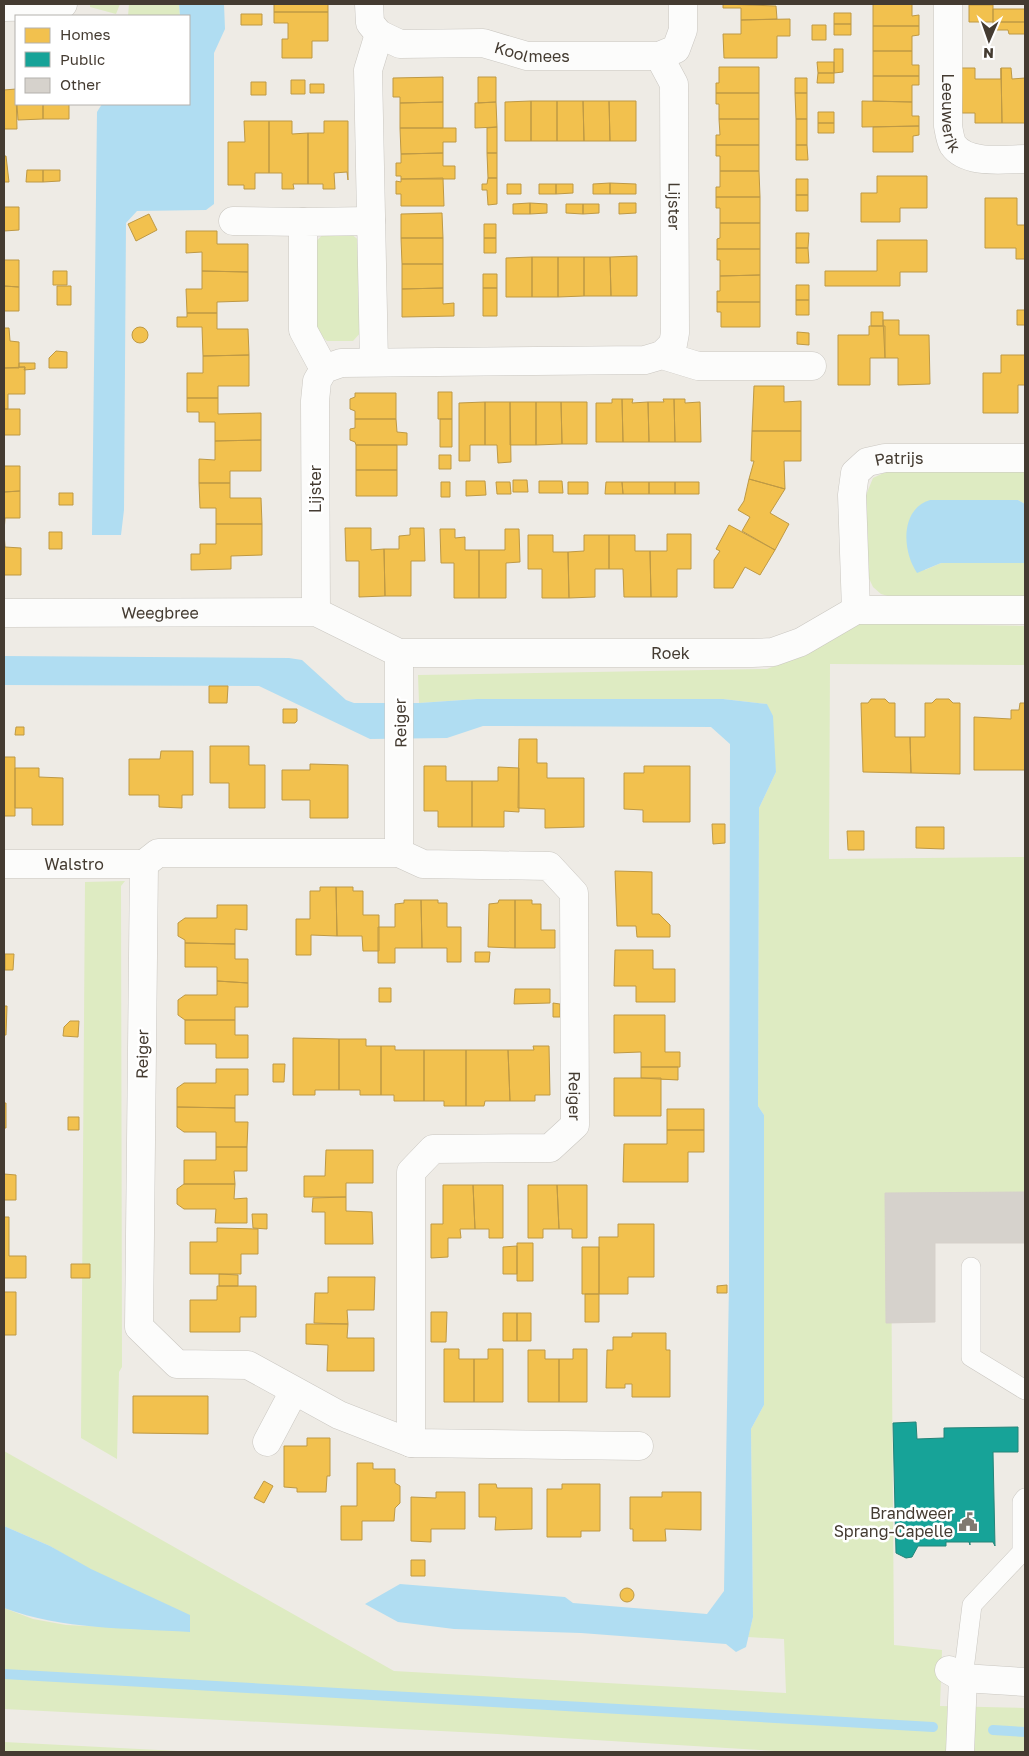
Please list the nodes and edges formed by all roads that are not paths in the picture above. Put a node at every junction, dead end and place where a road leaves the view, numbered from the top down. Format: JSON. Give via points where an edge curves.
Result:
{"nodes":[{"id":1,"x":63,"y":4,"type":"edge"},
{"id":2,"x":369,"y":4,"type":"edge"},
{"id":3,"x":683,"y":4,"type":"edge"},
{"id":4,"x":948,"y":4,"type":"edge"},
{"id":5,"x":4,"y":7,"type":"edge"},
{"id":6,"x":379,"y":34,"type":"junction"},
{"id":7,"x":659,"y":56,"type":"junction"},
{"id":8,"x":1025,"y":159,"type":"edge"},
{"id":9,"x":233,"y":221,"type":"dead end"},
{"id":10,"x":303,"y":222,"type":"junction"},
{"id":11,"x":371,"y":222,"type":"junction"},
{"id":12,"x":662,"y":355,"type":"junction"},
{"id":13,"x":374,"y":362,"type":"junction"},
{"id":14,"x":812,"y":366,"type":"dead end"},
{"id":15,"x":324,"y":369,"type":"junction"},
{"id":16,"x":1025,"y":458,"type":"edge"},
{"id":17,"x":856,"y":610,"type":"junction"},
{"id":18,"x":1025,"y":610,"type":"edge"},
{"id":19,"x":316,"y":612,"type":"junction"},
{"id":20,"x":4,"y":613,"type":"edge"},
{"id":21,"x":399,"y":653,"type":"junction"},
{"id":22,"x":399,"y":853,"type":"junction"},
{"id":23,"x":4,"y":864,"type":"edge"},
{"id":24,"x":144,"y":864,"type":"junction"},
{"id":25,"x":971,"y":1267,"type":"dead end"},
{"id":26,"x":1025,"y":1390,"type":"edge"},
{"id":27,"x":294,"y":1391,"type":"junction"},
{"id":28,"x":267,"y":1442,"type":"dead end"},
{"id":29,"x":410,"y":1443,"type":"junction"},
{"id":30,"x":639,"y":1446,"type":"dead end"},
{"id":31,"x":1025,"y":1498,"type":"edge"},
{"id":32,"x":956,"y":1674,"type":"junction"},
{"id":33,"x":1025,"y":1682,"type":"edge"},
{"id":34,"x":960,"y":1752,"type":"edge"}],
"edges":[{"from":1,"to":5,"type":"street"},
{"from":2,"to":6,"type":"street","via":[[370,23]]},
{"from":3,"to":7,"type":"street","via":[[683,30],[676,49]]},
{"from":4,"to":8,"type":"street","name":"Leeuwerik","via":[[948,126],[953,145],[965,155],[985,159]]},
{"from":6,"to":7,"type":"street","name":"Koolmees","via":[[400,44],[483,43],[527,56]]},
{"from":6,"to":11,"type":"street","via":[[368,70]]},
{"from":7,"to":12,"type":"street","name":"Lijster","via":[[674,84],[675,333],[673,344]]},
{"from":9,"to":10,"type":"street"},
{"from":10,"to":11,"type":"street"},
{"from":10,"to":15,"type":"street","via":[[303,330]]},
{"from":11,"to":13,"type":"street"},
{"from":12,"to":13,"type":"street","via":[[645,360]]},
{"from":12,"to":14,"type":"street","via":[[698,366]]},
{"from":13,"to":15,"type":"street","via":[[342,363]]},
{"from":15,"to":19,"type":"street","name":"Lijster","via":[[317,381],[315,401]]},
{"from":16,"to":17,"type":"street","name":"Patrijs","via":[[885,458],[867,462],[855,473],[852,495]]},
{"from":17,"to":18,"type":"street"},
{"from":17,"to":21,"type":"street","name":"Roek","via":[[802,642],[773,652]]},
{"from":19,"to":20,"type":"street","name":"Weegbree"},
{"from":19,"to":21,"type":"street","name":"Roek"},
{"from":21,"to":22,"type":"street","name":"Reiger"},
{"from":22,"to":24,"type":"street","name":"Reiger","via":[[158,853]]},
{"from":22,"to":29,"type":"street","name":"Reiger","via":[[423,864],[550,866],[574,893],[575,1124],[550,1148],[432,1149],[411,1172]]},
{"from":23,"to":24,"type":"street","name":"Walstro"},
{"from":24,"to":27,"type":"street","name":"Reiger","via":[[139,1327],[177,1364],[248,1366]]},
{"from":25,"to":26,"type":"lane","via":[[972,1357]]},
{"from":27,"to":28,"type":"street"},
{"from":27,"to":29,"type":"street","name":"Reiger","via":[[339,1415]]},
{"from":29,"to":30,"type":"street","name":"Reiger"},
{"from":31,"to":32,"type":"lane","via":[[1022,1502],[1022,1552],[972,1606]]},
{"from":32,"to":33,"type":"street"},
{"from":32,"to":34,"type":"street"}]}
